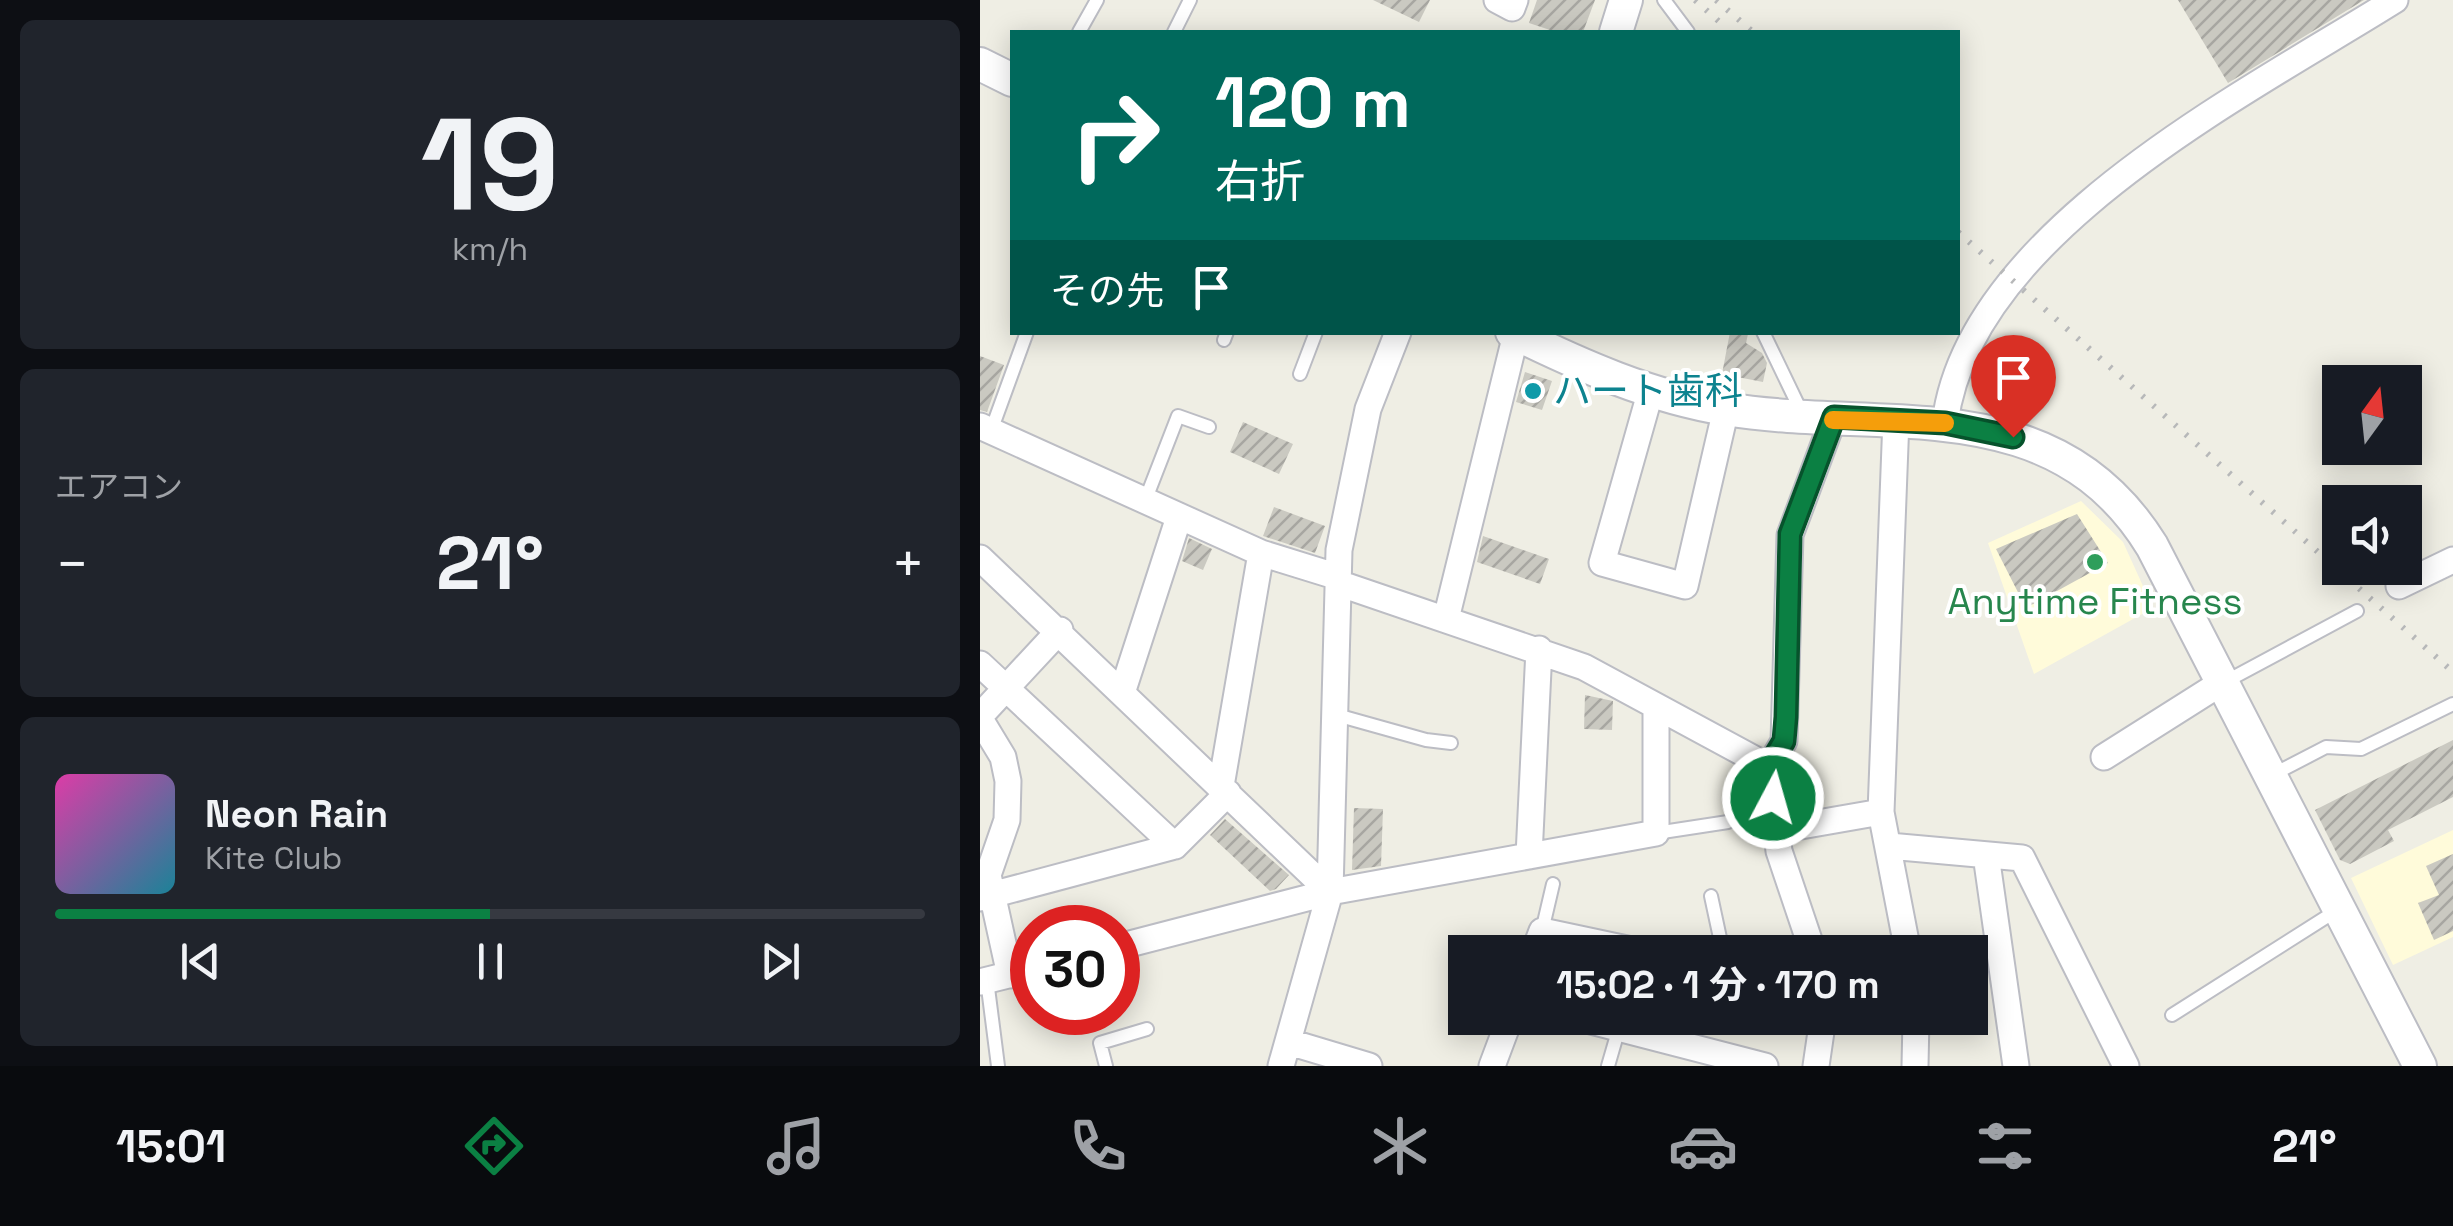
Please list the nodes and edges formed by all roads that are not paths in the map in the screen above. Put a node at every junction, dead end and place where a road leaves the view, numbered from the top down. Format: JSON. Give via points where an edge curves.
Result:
{"nodes":[{"id":1,"x":1096,"y":0,"type":"edge"},
{"id":2,"x":1190,"y":0,"type":"edge"},
{"id":3,"x":1496,"y":0,"type":"edge"},
{"id":4,"x":1514,"y":0,"type":"edge"},
{"id":5,"x":1626,"y":0,"type":"edge"},
{"id":6,"x":1664,"y":0,"type":"edge"},
{"id":7,"x":2395,"y":0,"type":"edge"},
{"id":8,"x":1080,"y":30,"type":"edge"},
{"id":9,"x":1175,"y":30,"type":"edge"},
{"id":10,"x":1617,"y":30,"type":"edge"},
{"id":11,"x":1686,"y":30,"type":"edge"},
{"id":12,"x":980,"y":64,"type":"edge"},
{"id":13,"x":1010,"y":79,"type":"edge"},
{"id":14,"x":1025,"y":335,"type":"edge"},
{"id":15,"x":1315,"y":335,"type":"edge"},
{"id":16,"x":1397,"y":335,"type":"edge"},
{"id":17,"x":1522,"y":335,"type":"edge"},
{"id":18,"x":1766,"y":335,"type":"edge"},
{"id":19,"x":1300,"y":374,"type":"dead end"},
{"id":20,"x":1651,"y":390,"type":"junction"},
{"id":21,"x":1726,"y":410,"type":"junction"},
{"id":22,"x":1818,"y":416,"type":"junction"},
{"id":23,"x":1896,"y":420,"type":"junction"},
{"id":24,"x":1945,"y":423,"type":"junction"},
{"id":25,"x":986,"y":428,"type":"edge"},
{"id":26,"x":1209,"y":428,"type":"dead end"},
{"id":27,"x":1144,"y":502,"type":"junction"},
{"id":28,"x":1179,"y":517,"type":"junction"},
{"id":29,"x":1262,"y":553,"type":"junction"},
{"id":30,"x":980,"y":558,"type":"edge"},
{"id":31,"x":2453,"y":560,"type":"edge"},
{"id":32,"x":1336,"y":579,"type":"junction"},
{"id":33,"x":2399,"y":586,"type":"dead end"},
{"id":34,"x":2358,"y":611,"type":"dead end"},
{"id":35,"x":1446,"y":618,"type":"junction"},
{"id":36,"x":1060,"y":630,"type":"junction"},
{"id":37,"x":1539,"y":649,"type":"junction"},
{"id":38,"x":980,"y":664,"type":"edge"},
{"id":39,"x":2222,"y":684,"type":"junction"},
{"id":40,"x":1006,"y":688,"type":"junction"},
{"id":41,"x":1122,"y":690,"type":"junction"},
{"id":42,"x":2453,"y":704,"type":"edge"},
{"id":43,"x":1656,"y":708,"type":"junction"},
{"id":44,"x":1333,"y":714,"type":"junction"},
{"id":45,"x":980,"y":717,"type":"edge"},
{"id":46,"x":1451,"y":743,"type":"dead end"},
{"id":47,"x":2104,"y":756,"type":"dead end"},
{"id":48,"x":1769,"y":766,"type":"junction"},
{"id":49,"x":2270,"y":776,"type":"junction"},
{"id":50,"x":1224,"y":790,"type":"junction"},
{"id":51,"x":1881,"y":812,"type":"junction"},
{"id":52,"x":1728,"y":822,"type":"dead end"},
{"id":53,"x":1778,"y":830,"type":"junction"},
{"id":54,"x":1656,"y":833,"type":"junction"},
{"id":55,"x":1175,"y":846,"type":"junction"},
{"id":56,"x":1889,"y":846,"type":"junction"},
{"id":57,"x":1986,"y":855,"type":"junction"},
{"id":58,"x":1529,"y":856,"type":"junction"},
{"id":59,"x":1553,"y":884,"type":"dead end"},
{"id":60,"x":1330,"y":892,"type":"junction"},
{"id":61,"x":1712,"y":896,"type":"dead end"},
{"id":62,"x":986,"y":897,"type":"edge"},
{"id":63,"x":2339,"y":908,"type":"junction"},
{"id":64,"x":1540,"y":935,"type":"edge"},
{"id":65,"x":1720,"y":935,"type":"edge"},
{"id":66,"x":1808,"y":935,"type":"edge"},
{"id":67,"x":1905,"y":935,"type":"edge"},
{"id":68,"x":1140,"y":941,"type":"edge"},
{"id":69,"x":1002,"y":977,"type":"edge"},
{"id":70,"x":2172,"y":1015,"type":"dead end"},
{"id":71,"x":1147,"y":1029,"type":"dead end"},
{"id":72,"x":1504,"y":1035,"type":"edge"},
{"id":73,"x":1617,"y":1035,"type":"edge"},
{"id":74,"x":1646,"y":1035,"type":"edge"},
{"id":75,"x":1820,"y":1035,"type":"edge"},
{"id":76,"x":1916,"y":1035,"type":"edge"},
{"id":77,"x":1285,"y":1054,"type":"edge"},
{"id":78,"x":998,"y":1066,"type":"edge"},
{"id":79,"x":1106,"y":1066,"type":"edge"},
{"id":80,"x":1369,"y":1066,"type":"edge"},
{"id":81,"x":1492,"y":1066,"type":"edge"},
{"id":82,"x":1608,"y":1066,"type":"edge"},
{"id":83,"x":1765,"y":1066,"type":"edge"},
{"id":84,"x":1816,"y":1066,"type":"edge"},
{"id":85,"x":1915,"y":1066,"type":"edge"},
{"id":86,"x":2016,"y":1066,"type":"edge"},
{"id":87,"x":2126,"y":1066,"type":"edge"},
{"id":88,"x":2420,"y":1066,"type":"edge"}],
"edges":[{"from":1,"to":8,"type":"lane"},
{"from":2,"to":9,"type":"lane"},
{"from":3,"to":4,"type":"street","via":[[1512,8]]},
{"from":5,"to":10,"type":"street"},
{"from":6,"to":11,"type":"lane"},
{"from":7,"to":24,"type":"street","via":[[2216,113],[2063,223],[2010,279],[1977,328]]},
{"from":12,"to":13,"type":"street"},
{"from":14,"to":25,"type":"lane"},
{"from":15,"to":19,"type":"lane"},
{"from":16,"to":32,"type":"street","via":[[1368,409]]},
{"from":17,"to":20,"type":"street"},
{"from":17,"to":35,"type":"street"},
{"from":18,"to":22,"type":"lane"},
{"from":20,"to":21,"type":"street"},
{"from":20,"to":21,"type":"street","via":[[1602,563],[1685,586]]},
{"from":21,"to":22,"type":"street"},
{"from":22,"to":23,"type":"street"},
{"from":22,"to":48,"type":"street","via":[[1790,534],[1784,741]]},
{"from":23,"to":24,"type":"street"},
{"from":23,"to":51,"type":"street"},
{"from":24,"to":39,"type":"street","via":[[1983,428],[2042,449],[2122,502],[2152,546]]},
{"from":25,"to":27,"type":"street"},
{"from":26,"to":27,"type":"lane","via":[[1178,416]]},
{"from":27,"to":28,"type":"street"},
{"from":28,"to":29,"type":"street"},
{"from":28,"to":41,"type":"street"},
{"from":29,"to":32,"type":"street"},
{"from":29,"to":50,"type":"street"},
{"from":30,"to":36,"type":"street"},
{"from":31,"to":33,"type":"street"},
{"from":32,"to":35,"type":"street"},
{"from":32,"to":44,"type":"street"},
{"from":34,"to":39,"type":"lane"},
{"from":35,"to":37,"type":"street"},
{"from":36,"to":40,"type":"street"},
{"from":36,"to":41,"type":"street"},
{"from":37,"to":43,"type":"street"},
{"from":37,"to":58,"type":"street"},
{"from":38,"to":40,"type":"street"},
{"from":39,"to":47,"type":"street"},
{"from":39,"to":49,"type":"street"},
{"from":40,"to":45,"type":"street"},
{"from":40,"to":55,"type":"street"},
{"from":41,"to":50,"type":"street"},
{"from":42,"to":49,"type":"lane","via":[[2362,749],[2326,748]]},
{"from":43,"to":48,"type":"street"},
{"from":43,"to":54,"type":"street"},
{"from":44,"to":46,"type":"lane"},
{"from":44,"to":60,"type":"street"},
{"from":45,"to":62,"type":"street","via":[[1008,781],[1007,820]]},
{"from":48,"to":53,"type":"street"},
{"from":49,"to":63,"type":"street"},
{"from":50,"to":55,"type":"street"},
{"from":50,"to":60,"type":"street"},
{"from":51,"to":53,"type":"street"},
{"from":51,"to":56,"type":"street"},
{"from":52,"to":54,"type":"lane"},
{"from":53,"to":66,"type":"street"},
{"from":54,"to":58,"type":"street"},
{"from":55,"to":62,"type":"street"},
{"from":56,"to":57,"type":"street"},
{"from":56,"to":67,"type":"street"},
{"from":57,"to":86,"type":"street"},
{"from":57,"to":87,"type":"street","via":[[2022,858]]},
{"from":58,"to":60,"type":"street"},
{"from":59,"to":64,"type":"lane"},
{"from":60,"to":68,"type":"street"},
{"from":60,"to":77,"type":"street"},
{"from":61,"to":65,"type":"lane"},
{"from":62,"to":69,"type":"street"},
{"from":63,"to":70,"type":"lane"},
{"from":63,"to":88,"type":"street"},
{"from":69,"to":78,"type":"lane"},
{"from":71,"to":79,"type":"lane","via":[[1100,1043]]},
{"from":72,"to":81,"type":"street"},
{"from":73,"to":82,"type":"lane"},
{"from":74,"to":83,"type":"street"},
{"from":75,"to":84,"type":"street"},
{"from":76,"to":85,"type":"street"},
{"from":77,"to":80,"type":"street"}]}
